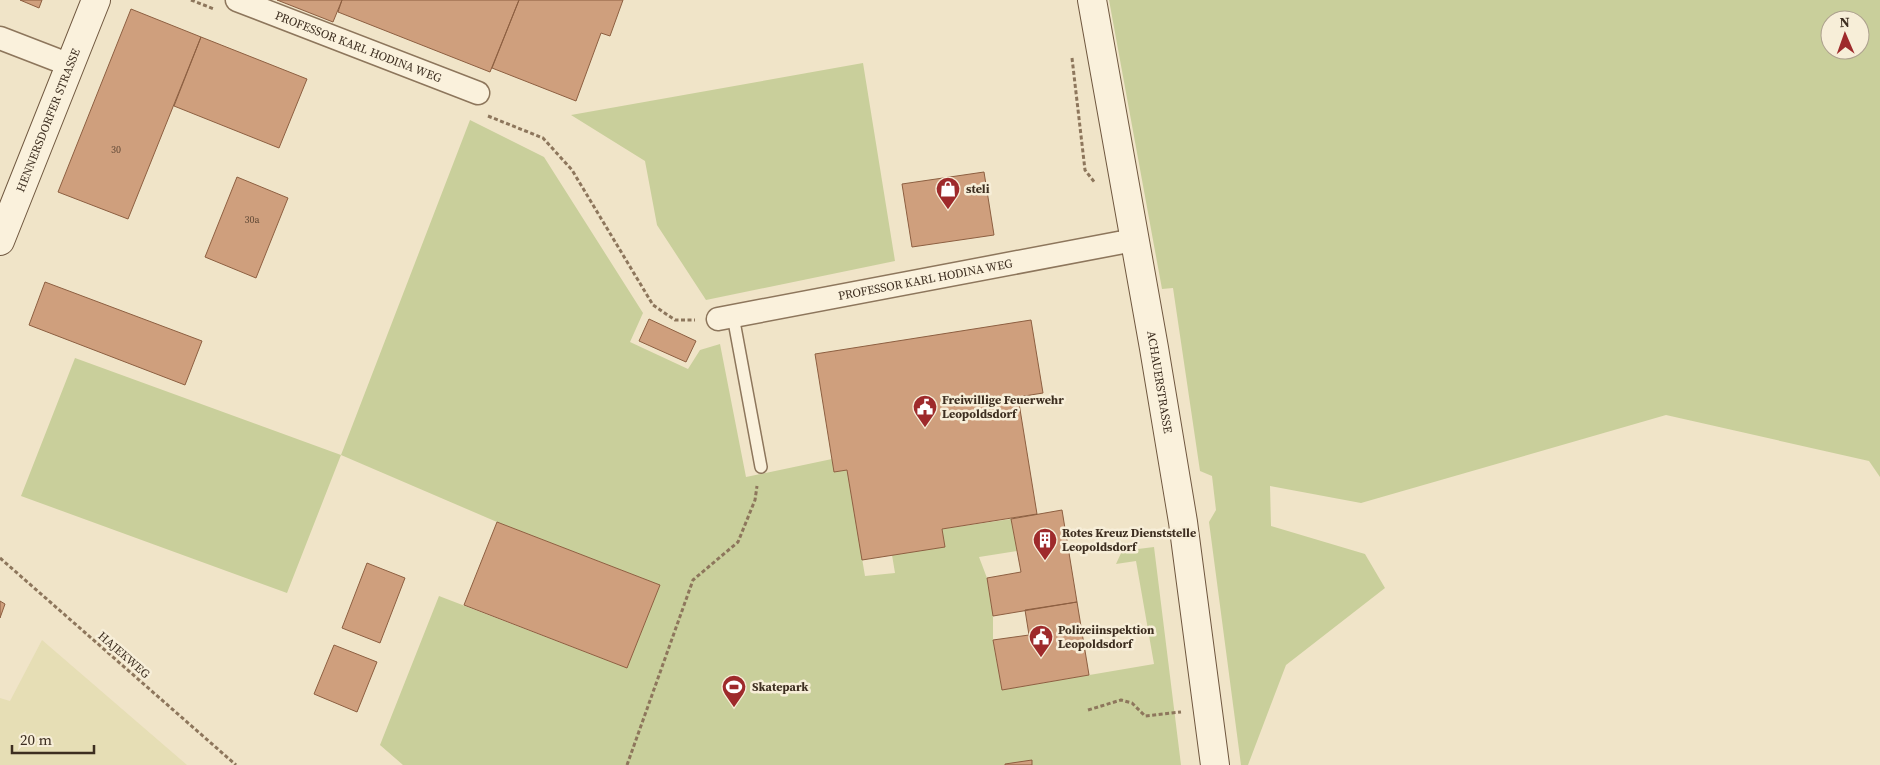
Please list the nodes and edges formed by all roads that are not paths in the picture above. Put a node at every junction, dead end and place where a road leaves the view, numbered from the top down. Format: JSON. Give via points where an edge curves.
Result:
{"nodes":[{"id":1,"x":96,"y":0,"type":"edge"},
{"id":2,"x":1092,"y":0,"type":"edge"},
{"id":3,"x":228,"y":5,"type":"edge"},
{"id":4,"x":0,"y":38,"type":"edge"},
{"id":5,"x":70,"y":65,"type":"junction"},
{"id":6,"x":478,"y":93,"type":"dead end"},
{"id":7,"x":1134,"y":240,"type":"junction"},
{"id":8,"x":0,"y":241,"type":"edge"},
{"id":9,"x":725,"y":318,"type":"joint"},
{"id":10,"x":760,"y":467,"type":"road end"},
{"id":11,"x":1215,"y":765,"type":"edge"}],
"edges":[{"from":1,"to":5,"type":"street","name":"HENNERSDORFER STRASSE"},
{"from":2,"to":7,"type":"street","name":"ACHAUERSTRASSE"},
{"from":3,"to":6,"type":"street","name":"PROFESSOR KARL HODINA WEG"},
{"from":4,"to":5,"type":"street"},
{"from":5,"to":8,"type":"street","name":"HENNERSDORFER STRASSE"},
{"from":7,"to":9,"type":"street","name":"PROFESSOR KARL HODINA WEG"},
{"from":7,"to":11,"type":"street","name":"ACHAUERSTRASSE","via":[[1183,522]]},
{"from":9,"to":10,"type":"lane"}]}
